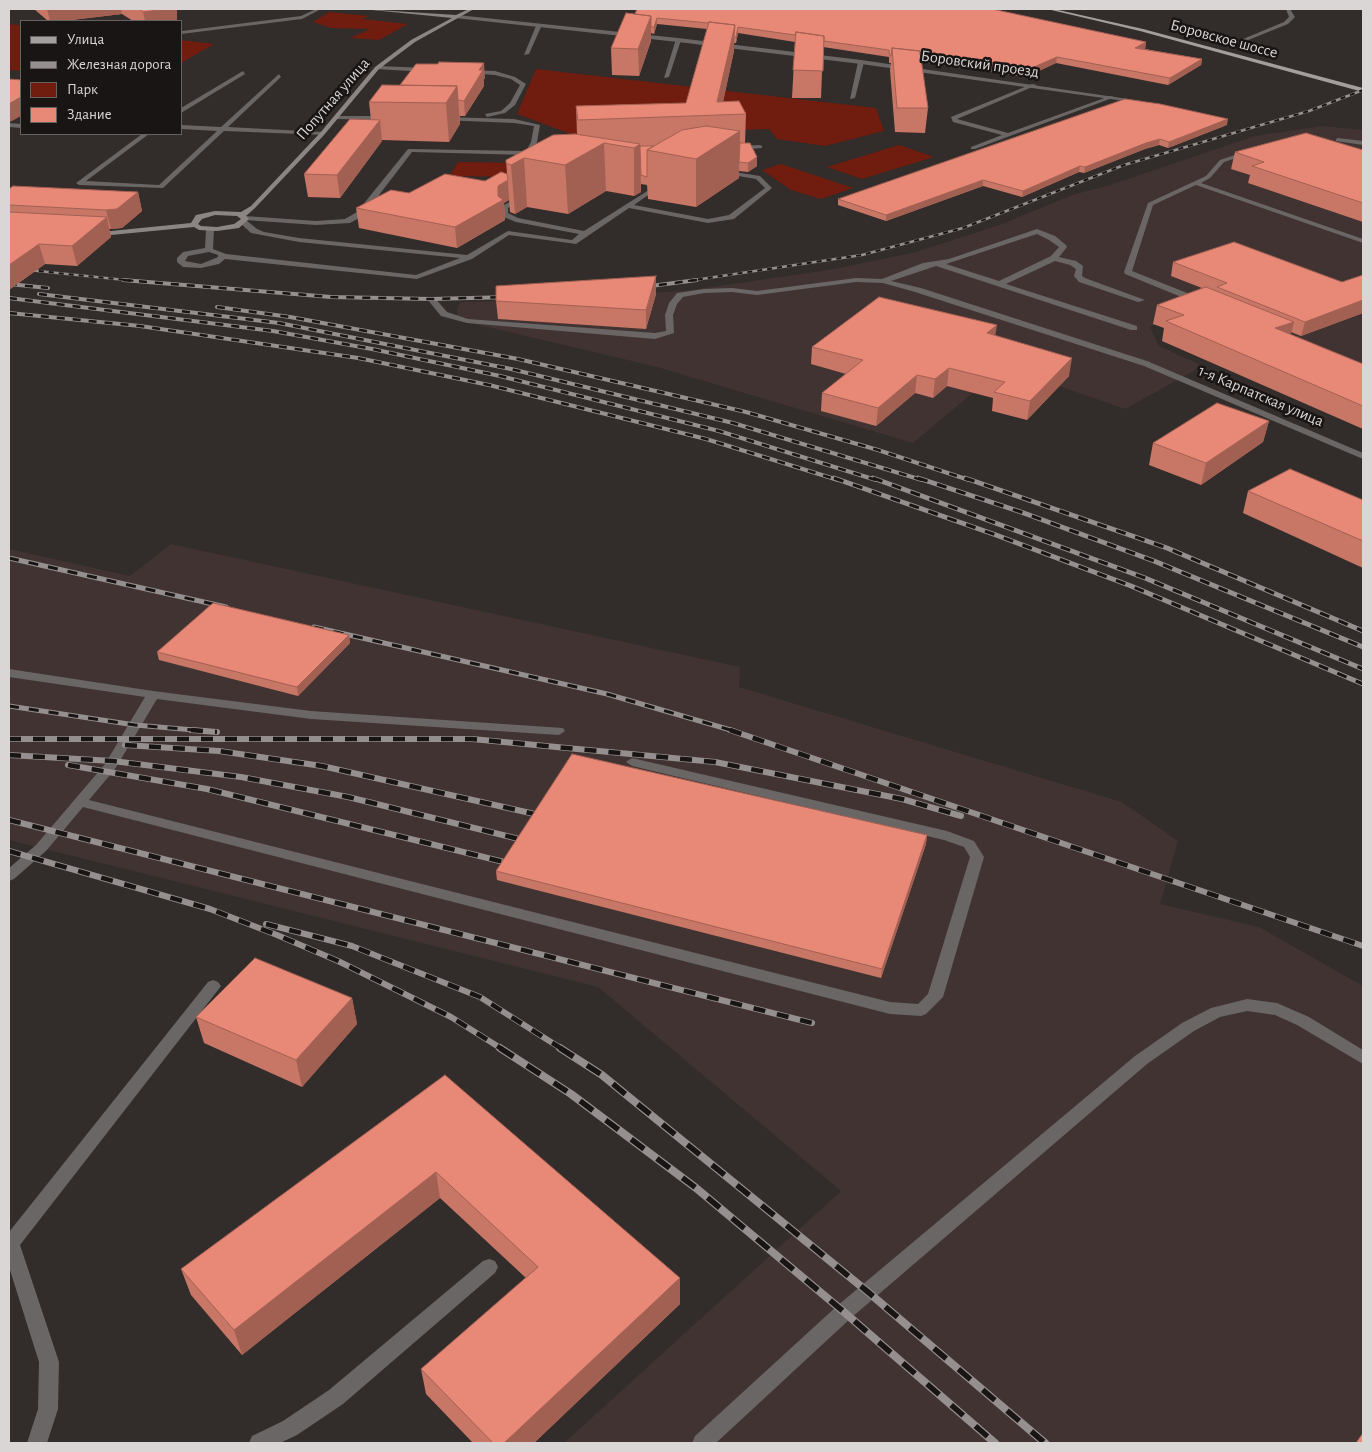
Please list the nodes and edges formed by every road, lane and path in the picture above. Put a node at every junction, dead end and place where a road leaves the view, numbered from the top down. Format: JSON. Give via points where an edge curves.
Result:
{"nodes":[{"id":1,"x":319,"y":9,"type":"edge"},
{"id":2,"x":364,"y":9,"type":"edge"},
{"id":3,"x":472,"y":9,"type":"edge"},
{"id":4,"x":1048,"y":9,"type":"edge"},
{"id":5,"x":1078,"y":9,"type":"edge"},
{"id":6,"x":1288,"y":9,"type":"edge"},
{"id":7,"x":1104,"y":14,"type":"dead end"},
{"id":8,"x":457,"y":17,"type":"junction"},
{"id":9,"x":1133,"y":21,"type":"dead end"},
{"id":10,"x":1155,"y":26,"type":"dead end"},
{"id":11,"x":538,"y":27,"type":"junction"},
{"id":12,"x":182,"y":33,"type":"dead end"},
{"id":13,"x":678,"y":40,"type":"junction"},
{"id":14,"x":1227,"y":46,"type":"joint"},
{"id":15,"x":1238,"y":48,"type":"dead end"},
{"id":16,"x":526,"y":54,"type":"dead end"},
{"id":17,"x":861,"y":62,"type":"junction"},
{"id":18,"x":377,"y":68,"type":"junction"},
{"id":19,"x":431,"y":70,"type":"edge"},
{"id":20,"x":460,"y":71,"type":"edge"},
{"id":21,"x":243,"y":73,"type":"dead end"},
{"id":22,"x":279,"y":76,"type":"dead end"},
{"id":23,"x":666,"y":77,"type":"dead end"},
{"id":24,"x":1034,"y":85,"type":"junction"},
{"id":25,"x":1363,"y":90,"type":"edge"},
{"id":26,"x":1112,"y":97,"type":"junction"},
{"id":27,"x":852,"y":98,"type":"dead end"},
{"id":28,"x":1150,"y":103,"type":"edge"},
{"id":29,"x":182,"y":110,"type":"edge"},
{"id":30,"x":336,"y":118,"type":"junction"},
{"id":31,"x":390,"y":118,"type":"edge"},
{"id":32,"x":436,"y":119,"type":"edge"},
{"id":33,"x":463,"y":120,"type":"junction"},
{"id":34,"x":182,"y":127,"type":"edge"},
{"id":35,"x":224,"y":129,"type":"junction"},
{"id":36,"x":322,"y":134,"type":"junction"},
{"id":37,"x":145,"y":135,"type":"edge"},
{"id":38,"x":1008,"y":135,"type":"junction"},
{"id":39,"x":1330,"y":140,"type":"edge"},
{"id":40,"x":1363,"y":143,"type":"edge"},
{"id":41,"x":760,"y":147,"type":"dead end"},
{"id":42,"x":731,"y":148,"type":"edge"},
{"id":43,"x":973,"y":148,"type":"dead end"},
{"id":44,"x":1258,"y":150,"type":"edge"},
{"id":45,"x":528,"y":152,"type":"junction"},
{"id":46,"x":538,"y":153,"type":"edge"},
{"id":47,"x":715,"y":170,"type":"edge"},
{"id":48,"x":1196,"y":183,"type":"junction"},
{"id":49,"x":643,"y":188,"type":"edge"},
{"id":50,"x":520,"y":191,"type":"edge"},
{"id":51,"x":628,"y":206,"type":"junction"},
{"id":52,"x":253,"y":207,"type":"junction"},
{"id":53,"x":222,"y":212,"type":"junction"},
{"id":54,"x":370,"y":212,"type":"edge"},
{"id":55,"x":360,"y":214,"type":"junction"},
{"id":56,"x":243,"y":218,"type":"junction"},
{"id":57,"x":195,"y":225,"type":"junction"},
{"id":58,"x":210,"y":229,"type":"junction"},
{"id":59,"x":86,"y":232,"type":"edge"},
{"id":60,"x":585,"y":233,"type":"junction"},
{"id":61,"x":1363,"y":241,"type":"edge"},
{"id":62,"x":209,"y":250,"type":"junction"},
{"id":63,"x":222,"y":256,"type":"junction"},
{"id":64,"x":470,"y":257,"type":"junction"},
{"id":65,"x":1054,"y":258,"type":"junction"},
{"id":66,"x":936,"y":263,"type":"junction"},
{"id":67,"x":883,"y":281,"type":"junction"},
{"id":68,"x":998,"y":284,"type":"junction"},
{"id":69,"x":431,"y":299,"type":"dead end"},
{"id":70,"x":1141,"y":300,"type":"dead end"},
{"id":71,"x":1210,"y":305,"type":"edge"},
{"id":72,"x":1134,"y":328,"type":"dead end"},
{"id":73,"x":1363,"y":456,"type":"edge"},
{"id":74,"x":9,"y":673,"type":"edge"},
{"id":75,"x":153,"y":695,"type":"junction"},
{"id":76,"x":559,"y":731,"type":"dead end"},
{"id":77,"x":632,"y":762,"type":"dead end"},
{"id":78,"x":80,"y":802,"type":"junction"},
{"id":79,"x":9,"y":876,"type":"edge"},
{"id":80,"x":213,"y":986,"type":"dead end"},
{"id":81,"x":1363,"y":1058,"type":"edge"},
{"id":82,"x":10,"y":1242,"type":"edge"},
{"id":83,"x":489,"y":1267,"type":"dead end"},
{"id":84,"x":37,"y":1443,"type":"edge"},
{"id":85,"x":258,"y":1443,"type":"edge"},
{"id":86,"x":702,"y":1443,"type":"edge"}],
"edges":[{"from":1,"to":12,"type":"street","via":[[302,17]]},
{"from":2,"to":8,"type":"street","name":"Боровский проезд"},
{"from":3,"to":8,"type":"street","name":"Попутная улица"},
{"from":4,"to":25,"type":"main road","name":"Боровское шоссе","via":[[1141,30]]},
{"from":5,"to":7,"type":"main road"},
{"from":6,"to":14,"type":"street","via":[[1292,17],[1286,23]]},
{"from":8,"to":11,"type":"street","name":"Боровский проезд"},
{"from":8,"to":18,"type":"street","name":"Попутная улица","via":[[413,41]]},
{"from":9,"to":10,"type":"main road","name":"Боровское шоссе"},
{"from":11,"to":13,"type":"street","name":"Боровский проезд"},
{"from":11,"to":16,"type":"street"},
{"from":13,"to":17,"type":"street","name":"Боровский проезд"},
{"from":13,"to":23,"type":"street"},
{"from":14,"to":15,"type":"main road","name":"Боровское шоссе"},
{"from":17,"to":24,"type":"street","name":"Боровский проезд"},
{"from":17,"to":27,"type":"street"},
{"from":18,"to":19,"type":"street"},
{"from":18,"to":30,"type":"street","name":"Попутная улица"},
{"from":20,"to":33,"type":"street","via":[[495,73],[522,84],[513,104],[503,112]]},
{"from":21,"to":29,"type":"street"},
{"from":22,"to":35,"type":"street"},
{"from":24,"to":26,"type":"street","name":"Боровский проезд"},
{"from":24,"to":38,"type":"street","via":[[953,118]]},
{"from":26,"to":28,"type":"street","name":"Боровский проезд"},
{"from":26,"to":38,"type":"street"},
{"from":30,"to":31,"type":"street"},
{"from":30,"to":36,"type":"street","name":"Попутная улица"},
{"from":32,"to":33,"type":"street"},
{"from":33,"to":45,"type":"street","via":[[537,125],[534,142]]},
{"from":34,"to":35,"type":"street"},
{"from":35,"to":36,"type":"street"},
{"from":35,"to":37,"type":"street","via":[[161,187],[79,183]]},
{"from":36,"to":52,"type":"street","name":"Попутная улица"},
{"from":38,"to":43,"type":"street"},
{"from":39,"to":40,"type":"street"},
{"from":41,"to":42,"type":"street"},
{"from":44,"to":48,"type":"street","via":[[1222,162],[1208,178]]},
{"from":45,"to":46,"type":"street"},
{"from":45,"to":55,"type":"street","via":[[410,150]]},
{"from":47,"to":51,"type":"street","via":[[758,177],[769,188],[732,217],[708,221]]},
{"from":48,"to":61,"type":"street"},
{"from":48,"to":71,"type":"street","via":[[1150,204],[1128,272]]},
{"from":49,"to":51,"type":"street","via":[[655,188]]},
{"from":50,"to":60,"type":"street","via":[[529,193],[504,207],[504,214],[516,220]]},
{"from":51,"to":60,"type":"street"},
{"from":52,"to":53,"type":"street"},
{"from":52,"to":56,"type":"street","name":"Попутная улица"},
{"from":53,"to":56,"type":"street"},
{"from":53,"to":57,"type":"street","via":[[198,217]]},
{"from":54,"to":55,"type":"street"},
{"from":55,"to":56,"type":"street","via":[[347,221],[316,223]]},
{"from":56,"to":58,"type":"street","via":[[230,228]]},
{"from":56,"to":64,"type":"street","via":[[254,231],[263,234]]},
{"from":57,"to":58,"type":"street"},
{"from":57,"to":59,"type":"street"},
{"from":58,"to":62,"type":"street"},
{"from":60,"to":64,"type":"street","via":[[573,242],[508,233]]},
{"from":62,"to":63,"type":"street"},
{"from":62,"to":63,"type":"street","via":[[186,254],[180,262],[191,266],[207,265]]},
{"from":63,"to":64,"type":"street","via":[[417,277]]},
{"from":65,"to":66,"type":"street","via":[[1063,247],[1037,231]]},
{"from":65,"to":68,"type":"street"},
{"from":65,"to":70,"type":"street","via":[[1073,262],[1080,268],[1078,276],[1082,280]]},
{"from":66,"to":67,"type":"street"},
{"from":66,"to":68,"type":"street"},
{"from":67,"to":69,"type":"street","via":[[856,280],[757,293],[704,291],[680,296],[669,314],[670,333],[655,336],[467,321],[444,314]]},
{"from":67,"to":73,"type":"street","name":"1-я Карпатская улица","via":[[1147,364]]},
{"from":68,"to":72,"type":"street"},
{"from":74,"to":75,"type":"street"},
{"from":75,"to":76,"type":"street","via":[[311,714]]},
{"from":75,"to":78,"type":"street","via":[[110,766]]},
{"from":77,"to":78,"type":"street","via":[[947,836],[969,844],[977,857],[935,997],[921,1010],[890,1008]]},
{"from":78,"to":79,"type":"street","via":[[40,848]]},
{"from":80,"to":82,"type":"street"},
{"from":81,"to":86,"type":"street","via":[[1303,1021],[1276,1009],[1247,1004],[1216,1012],[1188,1027],[1141,1060],[844,1312]]},
{"from":82,"to":84,"type":"street","via":[[48,1362],[48,1409]]},
{"from":83,"to":85,"type":"street","via":[[336,1397],[290,1428]]}]}
